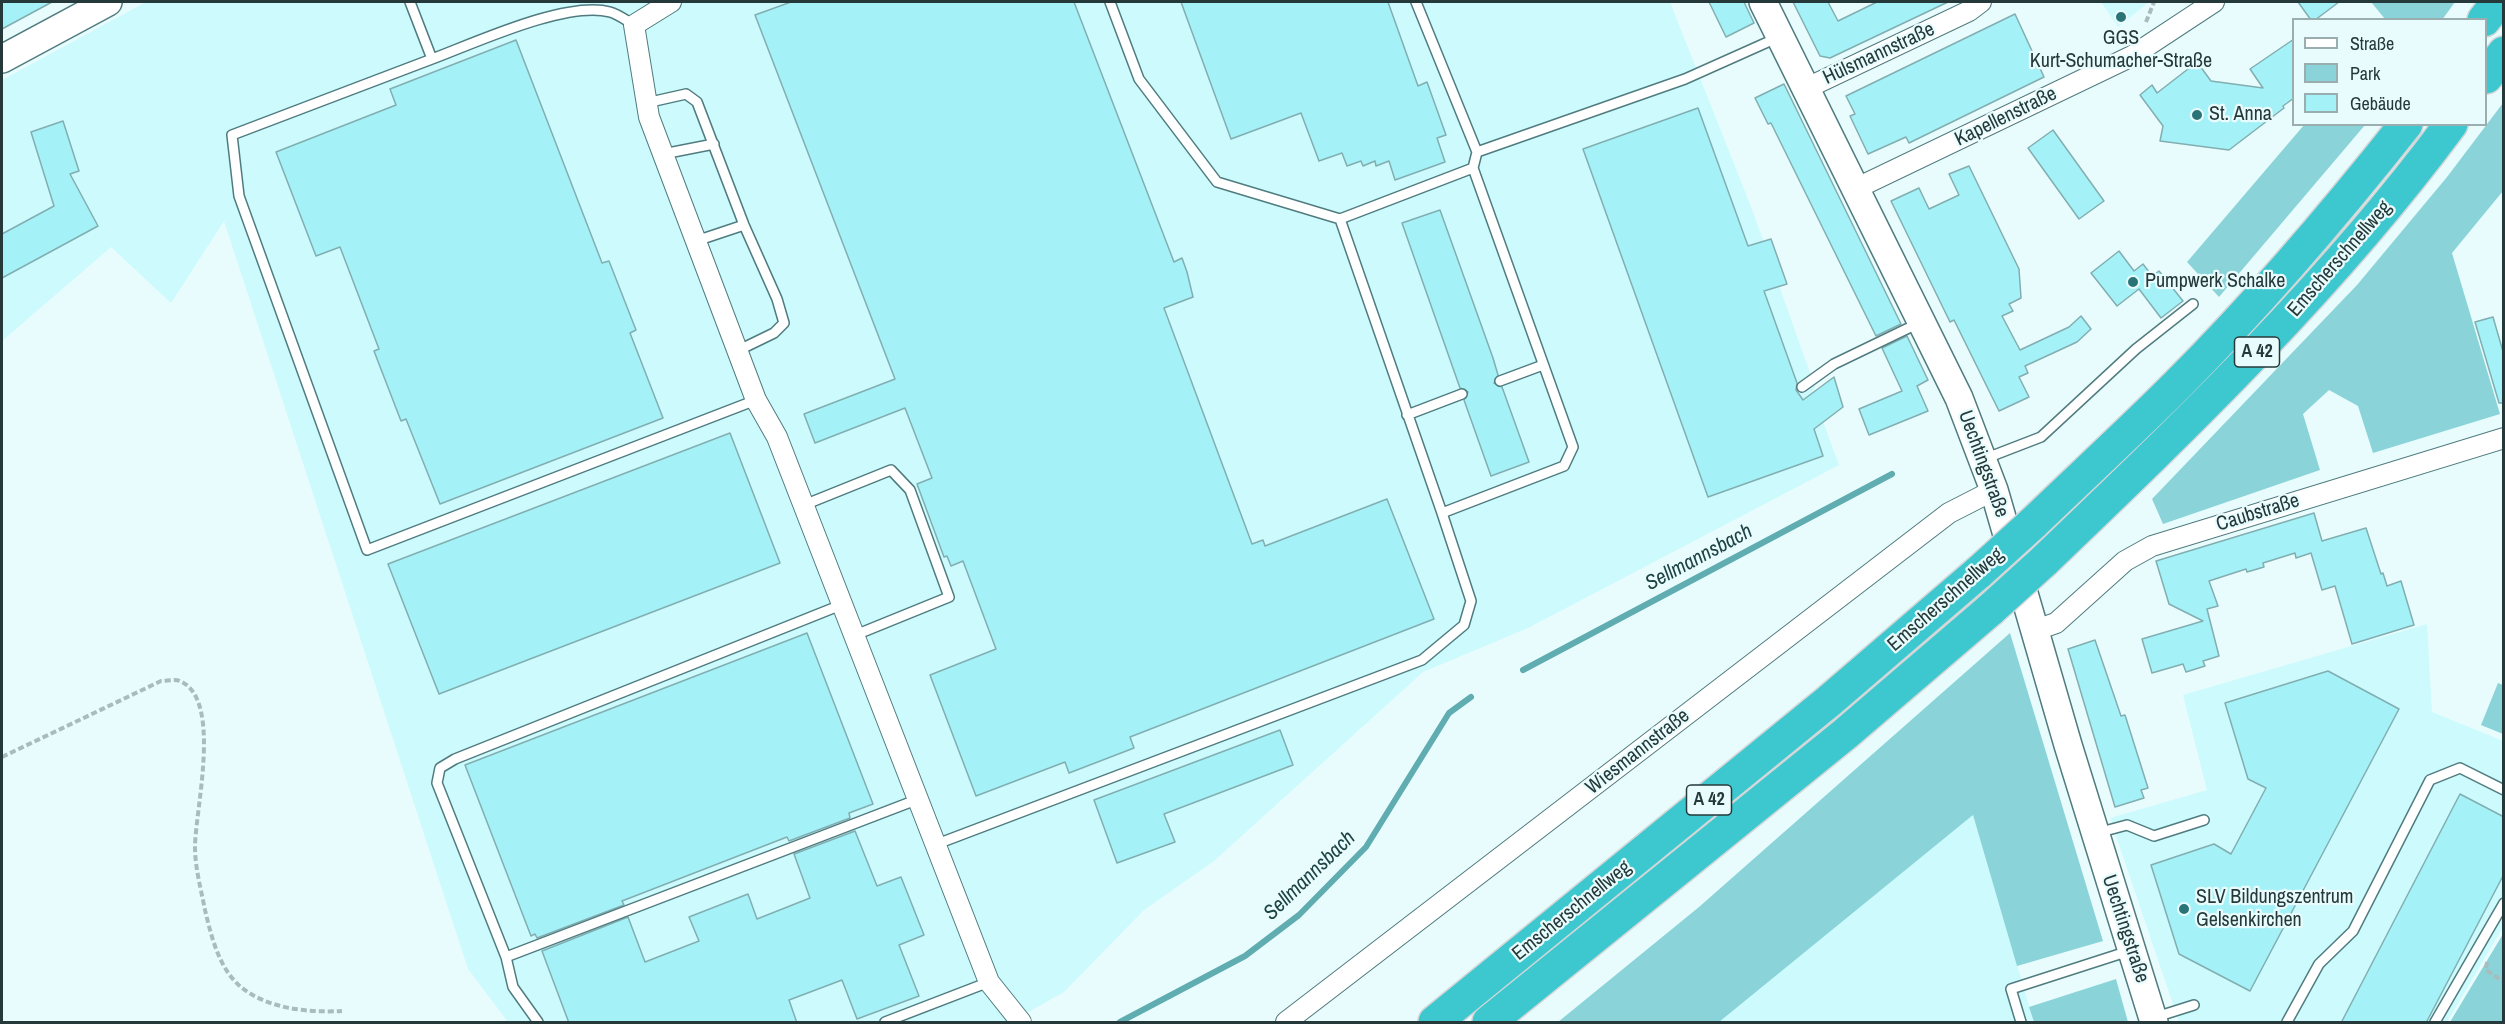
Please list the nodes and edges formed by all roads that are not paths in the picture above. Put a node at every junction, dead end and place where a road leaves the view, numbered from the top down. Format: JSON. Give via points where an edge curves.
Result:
{"nodes":[{"id":1,"x":108,"y":2,"type":"edge"},
{"id":2,"x":410,"y":2,"type":"edge"},
{"id":3,"x":671,"y":2,"type":"edge"},
{"id":4,"x":1110,"y":2,"type":"edge"},
{"id":5,"x":1416,"y":2,"type":"edge"},
{"id":6,"x":1764,"y":2,"type":"edge"},
{"id":7,"x":1981,"y":2,"type":"edge"},
{"id":8,"x":2214,"y":2,"type":"edge"},
{"id":9,"x":2498,"y":2,"type":"edge"},
{"id":10,"x":2486,"y":18,"type":"edge"},
{"id":11,"x":634,"y":26,"type":"junction"},
{"id":12,"x":1781,"y":36,"type":"junction"},
{"id":13,"x":2504,"y":53,"type":"edge"},
{"id":14,"x":2,"y":58,"type":"edge"},
{"id":15,"x":432,"y":59,"type":"junction"},
{"id":16,"x":2487,"y":76,"type":"edge"},
{"id":17,"x":1807,"y":88,"type":"junction"},
{"id":18,"x":646,"y":103,"type":"junction"},
{"id":19,"x":2404,"y":126,"type":"edge"},
{"id":20,"x":2449,"y":126,"type":"edge"},
{"id":21,"x":714,"y":144,"type":"junction"},
{"id":22,"x":1477,"y":152,"type":"junction"},
{"id":23,"x":663,"y":154,"type":"junction"},
{"id":24,"x":1473,"y":168,"type":"junction"},
{"id":25,"x":1857,"y":188,"type":"junction"},
{"id":26,"x":1340,"y":219,"type":"junction"},
{"id":27,"x":744,"y":225,"type":"junction"},
{"id":28,"x":696,"y":241,"type":"junction"},
{"id":29,"x":2193,"y":304,"type":"dead end"},
{"id":30,"x":1922,"y":322,"type":"junction"},
{"id":31,"x":737,"y":351,"type":"junction"},
{"id":32,"x":1543,"y":365,"type":"junction"},
{"id":33,"x":1500,"y":381,"type":"dead end"},
{"id":34,"x":1802,"y":387,"type":"dead end"},
{"id":35,"x":1462,"y":394,"type":"dead end"},
{"id":36,"x":756,"y":400,"type":"junction"},
{"id":37,"x":1407,"y":415,"type":"junction"},
{"id":38,"x":2504,"y":438,"type":"edge"},
{"id":39,"x":1984,"y":459,"type":"junction"},
{"id":40,"x":1994,"y":490,"type":"junction"},
{"id":41,"x":804,"y":506,"type":"junction"},
{"id":42,"x":1442,"y":513,"type":"junction"},
{"id":43,"x":841,"y":605,"type":"junction"},
{"id":44,"x":2036,"y":630,"type":"junction"},
{"id":45,"x":853,"y":636,"type":"junction"},
{"id":46,"x":2504,"y":790,"type":"edge"},
{"id":47,"x":916,"y":800,"type":"junction"},
{"id":48,"x":2204,"y":820,"type":"dead end"},
{"id":49,"x":2094,"y":833,"type":"junction"},
{"id":50,"x":937,"y":844,"type":"junction"},
{"id":51,"x":2504,"y":903,"type":"edge"},
{"id":52,"x":2132,"y":950,"type":"junction"},
{"id":53,"x":506,"y":957,"type":"junction"},
{"id":54,"x":989,"y":982,"type":"junction"},
{"id":55,"x":2194,"y":1005,"type":"dead end"},
{"id":56,"x":2154,"y":1020,"type":"edge"},
{"id":57,"x":538,"y":1023,"type":"edge"},
{"id":58,"x":885,"y":1023,"type":"edge"},
{"id":59,"x":1022,"y":1023,"type":"edge"},
{"id":60,"x":1286,"y":1023,"type":"edge"},
{"id":61,"x":1435,"y":1023,"type":"edge"},
{"id":62,"x":1489,"y":1023,"type":"edge"},
{"id":63,"x":2021,"y":1023,"type":"edge"},
{"id":64,"x":2287,"y":1023,"type":"edge"},
{"id":65,"x":2435,"y":1023,"type":"edge"}],
"edges":[{"from":1,"to":14,"type":"street"},
{"from":2,"to":15,"type":"lane"},
{"from":3,"to":11,"type":"street"},
{"from":4,"to":26,"type":"lane","via":[[1139,79],[1217,182]]},
{"from":5,"to":22,"type":"lane"},
{"from":6,"to":12,"type":"street","name":"Uechtingstraße"},
{"from":7,"to":17,"type":"street","name":"Hülsmannstraße"},
{"from":8,"to":25,"type":"street","name":"Kapellenstraße","via":[[2132,57]]},
{"from":9,"to":10,"type":"highway"},
{"from":11,"to":15,"type":"lane","via":[[610,12],[557,12]]},
{"from":11,"to":18,"type":"street"},
{"from":12,"to":17,"type":"street","name":"Uechtingstraße"},
{"from":12,"to":22,"type":"lane","via":[[1685,80]]},
{"from":13,"to":16,"type":"highway"},
{"from":15,"to":36,"type":"lane","via":[[232,135],[238,196],[367,550]]},
{"from":17,"to":25,"type":"street","name":"Uechtingstraße"},
{"from":18,"to":21,"type":"lane","via":[[686,94],[697,102]]},
{"from":18,"to":23,"type":"street"},
{"from":19,"to":61,"type":"highway","name":"Emscherschnellweg","number":"A 42","bridge":true,"via":[[2314,237],[2247,311],[2178,384],[2032,524],[1820,709]]},
{"from":20,"to":62,"type":"highway","name":"Emscherschnellweg","number":"A 42","bridge":true,"via":[[2381,213],[2272,336],[2044,561],[1845,734]]},
{"from":21,"to":23,"type":"lane"},
{"from":21,"to":27,"type":"lane"},
{"from":22,"to":24,"type":"lane"},
{"from":23,"to":28,"type":"street"},
{"from":24,"to":26,"type":"lane"},
{"from":24,"to":32,"type":"lane"},
{"from":25,"to":30,"type":"street","name":"Uechtingstraße"},
{"from":26,"to":37,"type":"lane"},
{"from":27,"to":28,"type":"lane"},
{"from":27,"to":31,"type":"lane","via":[[784,323],[774,333]]},
{"from":28,"to":31,"type":"street"},
{"from":29,"to":39,"type":"lane","via":[[2136,349],[2041,437]]},
{"from":30,"to":34,"type":"lane","via":[[1834,364]]},
{"from":30,"to":39,"type":"street","name":"Uechtingstraße"},
{"from":31,"to":36,"type":"street"},
{"from":32,"to":33,"type":"lane"},
{"from":32,"to":42,"type":"lane","via":[[1573,447],[1564,466]]},
{"from":35,"to":37,"type":"lane"},
{"from":36,"to":41,"type":"street","via":[[777,436]]},
{"from":37,"to":42,"type":"lane"},
{"from":38,"to":44,"type":"street","name":"Caubstraße","via":[[2152,546],[2125,561],[2056,623]]},
{"from":39,"to":40,"type":"street","name":"Uechtingstraße"},
{"from":40,"to":44,"type":"street","name":"Uechtingstraße"},
{"from":40,"to":60,"type":"street","name":"Wiesmannstraße","via":[[1948,513]]},
{"from":41,"to":43,"type":"street"},
{"from":41,"to":45,"type":"lane","via":[[891,470],[910,490],[949,597]]},
{"from":42,"to":50,"type":"lane","via":[[1471,601],[1464,625],[1422,660]]},
{"from":43,"to":45,"type":"street"},
{"from":43,"to":53,"type":"lane","via":[[440,768],[437,783]]},
{"from":44,"to":49,"type":"street","name":"Uechtingstraße"},
{"from":45,"to":47,"type":"street"},
{"from":46,"to":64,"type":"lane","via":[[2460,768],[2430,780],[2353,931],[2319,964]]},
{"from":47,"to":50,"type":"street"},
{"from":47,"to":53,"type":"lane"},
{"from":48,"to":49,"type":"lane","via":[[2154,836],[2127,825]]},
{"from":49,"to":52,"type":"street","name":"Uechtingstraße"},
{"from":50,"to":54,"type":"street"},
{"from":51,"to":65,"type":"lane"},
{"from":52,"to":56,"type":"street","name":"Uechtingstraße"},
{"from":52,"to":63,"type":"lane","via":[[2011,989]]},
{"from":53,"to":57,"type":"lane","via":[[513,987]]},
{"from":54,"to":58,"type":"lane"},
{"from":54,"to":59,"type":"street"},
{"from":55,"to":56,"type":"lane"}]}
